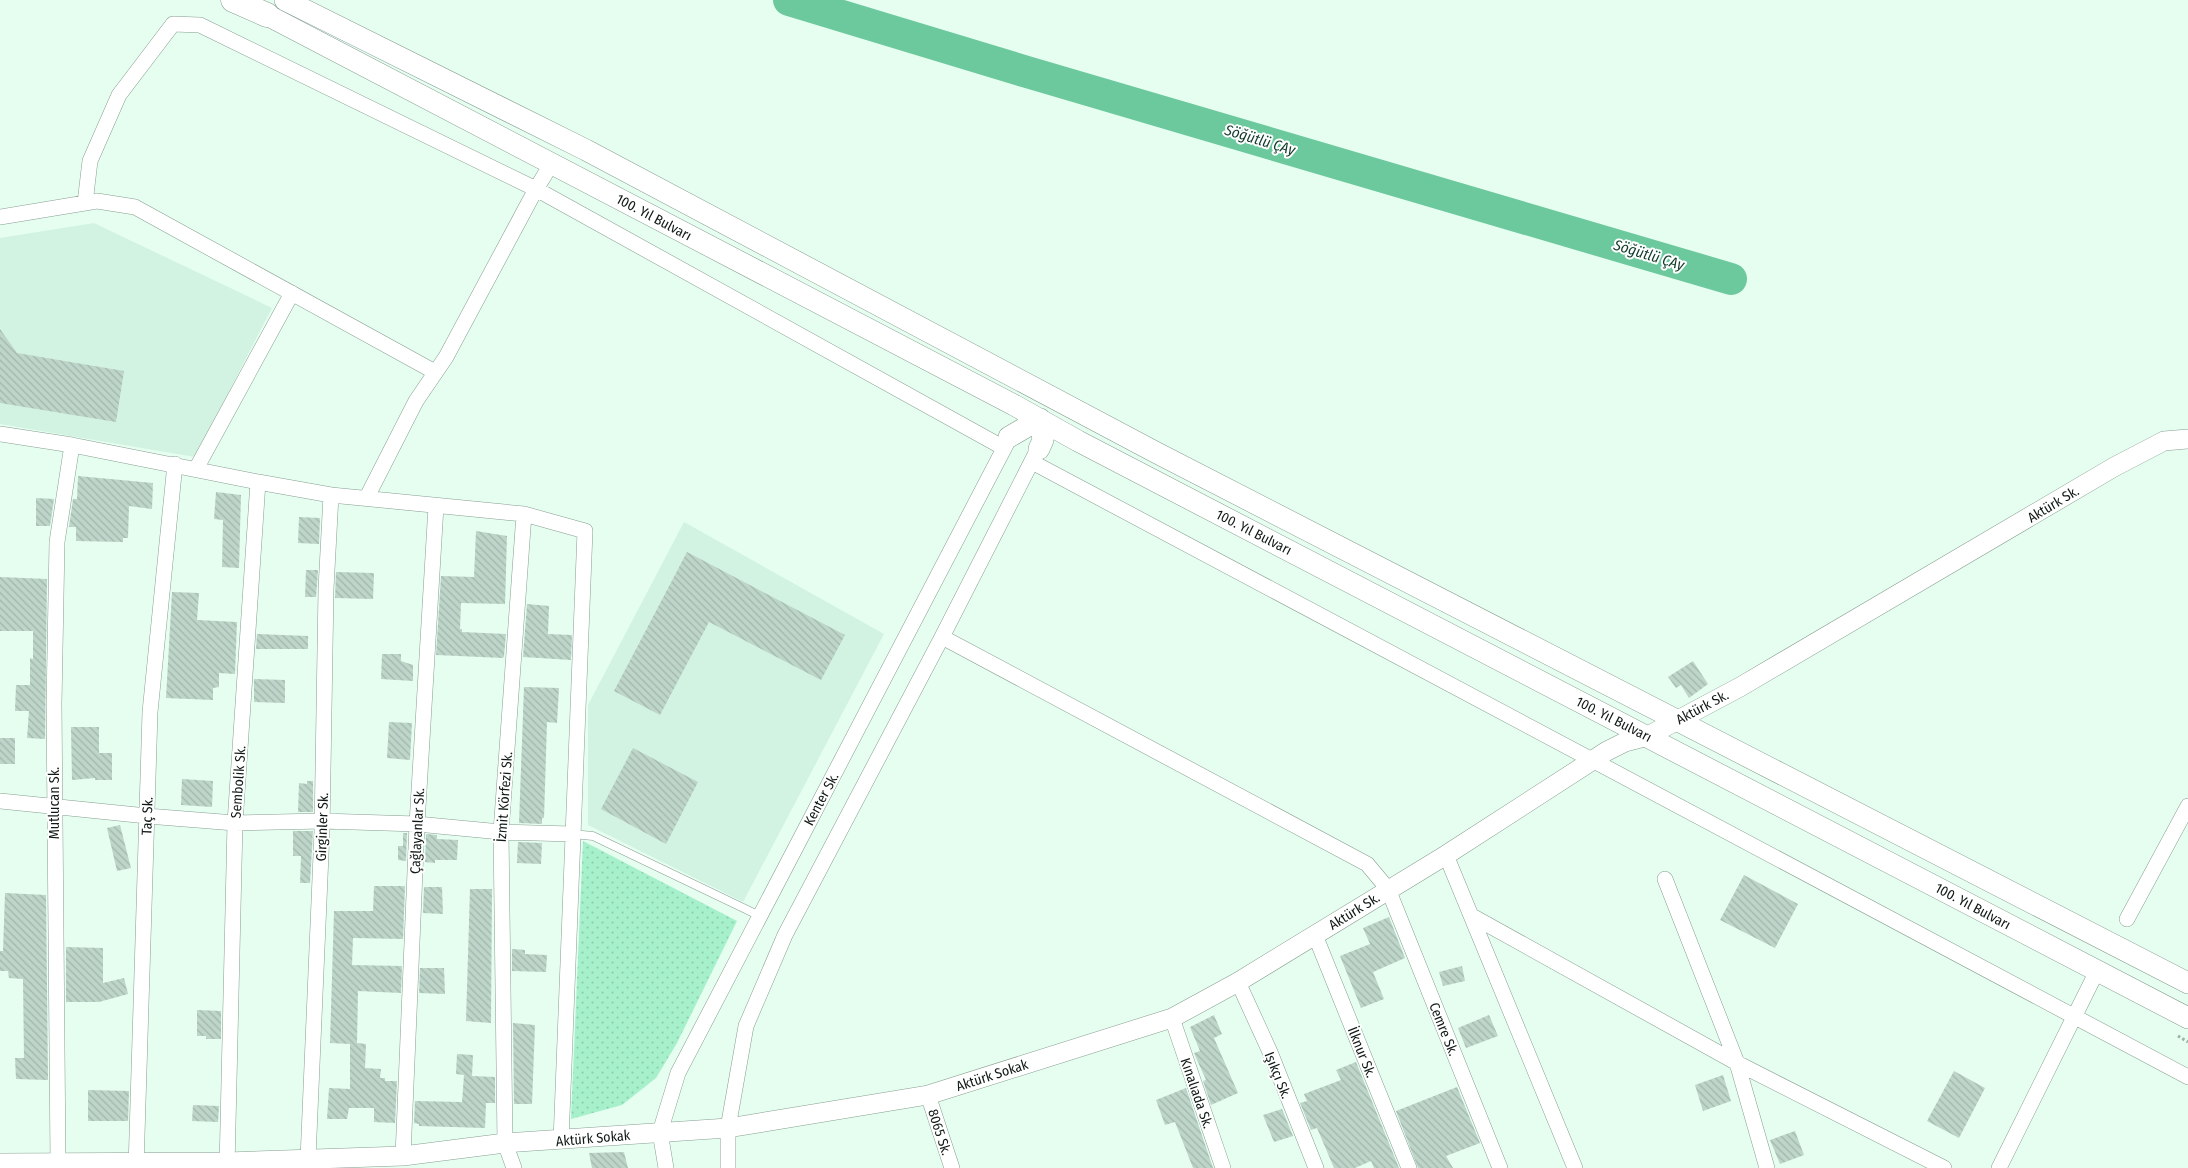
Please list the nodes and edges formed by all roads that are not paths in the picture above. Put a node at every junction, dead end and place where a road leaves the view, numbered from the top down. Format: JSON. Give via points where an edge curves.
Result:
{"nodes":[{"id":1,"x":233,"y":0,"type":"edge"},
{"id":2,"x":285,"y":0,"type":"edge"},
{"id":3,"x":267,"y":15,"type":"joint"},
{"id":4,"x":552,"y":163,"type":"junction"},
{"id":5,"x":536,"y":189,"type":"junction"},
{"id":6,"x":86,"y":204,"type":"junction"},
{"id":7,"x":0,"y":218,"type":"edge"},
{"id":8,"x":292,"y":293,"type":"junction"},
{"id":9,"x":435,"y":372,"type":"junction"},
{"id":10,"x":1052,"y":397,"type":"junction"},
{"id":11,"x":1040,"y":419,"type":"junction"},
{"id":12,"x":0,"y":434,"type":"edge"},
{"id":13,"x":2188,"y":439,"type":"edge"},
{"id":14,"x":1007,"y":442,"type":"junction"},
{"id":15,"x":72,"y":445,"type":"junction"},
{"id":16,"x":1035,"y":456,"type":"junction"},
{"id":17,"x":175,"y":464,"type":"junction"},
{"id":18,"x":196,"y":469,"type":"junction"},
{"id":19,"x":258,"y":482,"type":"junction"},
{"id":20,"x":331,"y":495,"type":"junction"},
{"id":21,"x":367,"y":497,"type":"junction"},
{"id":22,"x":436,"y":506,"type":"junction"},
{"id":23,"x":524,"y":514,"type":"junction"},
{"id":24,"x":942,"y":637,"type":"junction"},
{"id":25,"x":1677,"y":720,"type":"junction"},
{"id":26,"x":1648,"y":736,"type":"junction"},
{"id":27,"x":1591,"y":761,"type":"junction"},
{"id":28,"x":0,"y":800,"type":"edge"},
{"id":29,"x":54,"y":806,"type":"junction"},
{"id":30,"x":2188,"y":806,"type":"edge"},
{"id":31,"x":147,"y":816,"type":"junction"},
{"id":32,"x":322,"y":821,"type":"junction"},
{"id":33,"x":235,"y":823,"type":"junction"},
{"id":34,"x":417,"y":824,"type":"junction"},
{"id":35,"x":501,"y":832,"type":"junction"},
{"id":36,"x":572,"y":834,"type":"junction"},
{"id":37,"x":1446,"y":855,"type":"junction"},
{"id":38,"x":1665,"y":879,"type":"dead end"},
{"id":39,"x":1388,"y":889,"type":"junction"},
{"id":40,"x":760,"y":916,"type":"junction"},
{"id":41,"x":1472,"y":916,"type":"junction"},
{"id":42,"x":2127,"y":919,"type":"dead end"},
{"id":43,"x":1315,"y":935,"type":"junction"},
{"id":44,"x":2097,"y":971,"type":"junction"},
{"id":45,"x":1238,"y":982,"type":"junction"},
{"id":46,"x":2188,"y":983,"type":"edge"},
{"id":47,"x":2073,"y":1016,"type":"junction"},
{"id":48,"x":1172,"y":1018,"type":"junction"},
{"id":49,"x":2188,"y":1018,"type":"edge"},
{"id":50,"x":1737,"y":1062,"type":"junction"},
{"id":51,"x":2188,"y":1077,"type":"edge"},
{"id":52,"x":928,"y":1095,"type":"junction"},
{"id":53,"x":728,"y":1128,"type":"junction"},
{"id":54,"x":660,"y":1132,"type":"junction"},
{"id":55,"x":561,"y":1141,"type":"junction"},
{"id":56,"x":505,"y":1143,"type":"junction"},
{"id":57,"x":403,"y":1156,"type":"junction"},
{"id":58,"x":308,"y":1159,"type":"junction"},
{"id":59,"x":58,"y":1162,"type":"junction"},
{"id":60,"x":0,"y":1163,"type":"edge"},
{"id":61,"x":136,"y":1164,"type":"edge"},
{"id":62,"x":29,"y":1165,"type":"edge"},
{"id":63,"x":227,"y":1165,"type":"edge"},
{"id":64,"x":514,"y":1168,"type":"edge"},
{"id":65,"x":666,"y":1168,"type":"edge"},
{"id":66,"x":728,"y":1168,"type":"edge"},
{"id":67,"x":952,"y":1168,"type":"edge"},
{"id":68,"x":1222,"y":1168,"type":"edge"},
{"id":69,"x":1316,"y":1168,"type":"edge"},
{"id":70,"x":1409,"y":1168,"type":"edge"},
{"id":71,"x":1500,"y":1168,"type":"edge"},
{"id":72,"x":1575,"y":1168,"type":"edge"},
{"id":73,"x":1767,"y":1168,"type":"edge"},
{"id":74,"x":1944,"y":1168,"type":"edge"},
{"id":75,"x":1999,"y":1168,"type":"edge"}],
"edges":[{"from":1,"to":3,"type":"main road"},
{"from":2,"to":10,"type":"main road","name":"100. Yıl Bulvarı","via":[[586,150]]},
{"from":3,"to":4,"type":"main road","name":"100. Yıl Bulvarı"},
{"from":4,"to":5,"type":"street"},
{"from":4,"to":11,"type":"main road","name":"100. Yıl Bulvarı"},
{"from":5,"to":6,"type":"street","via":[[200,25],[173,24],[119,95],[90,161]]},
{"from":5,"to":9,"type":"street"},
{"from":5,"to":14,"type":"street"},
{"from":6,"to":7,"type":"street"},
{"from":6,"to":8,"type":"street","via":[[98,201],[135,207]]},
{"from":8,"to":9,"type":"street"},
{"from":8,"to":18,"type":"street"},
{"from":9,"to":21,"type":"street","via":[[416,401]]},
{"from":10,"to":11,"type":"main road"},
{"from":10,"to":25,"type":"main road","name":"100. Yıl Bulvarı"},
{"from":11,"to":14,"type":"main road"},
{"from":11,"to":16,"type":"main road","via":[[1043,440]]},
{"from":11,"to":26,"type":"main road","name":"100. Yıl Bulvarı"},
{"from":12,"to":15,"type":"street"},
{"from":13,"to":25,"type":"street","name":"Aktürk Sk.","via":[[2164,441],[2114,467],[1749,682]]},
{"from":14,"to":40,"type":"street","name":"Kenter Sk."},
{"from":15,"to":17,"type":"street"},
{"from":15,"to":29,"type":"street","name":"Mutlucan Sk.","via":[[57,542]]},
{"from":16,"to":24,"type":"street"},
{"from":16,"to":27,"type":"street"},
{"from":17,"to":18,"type":"street"},
{"from":17,"to":31,"type":"street","name":"Taç Sk.","via":[[150,712]]},
{"from":18,"to":19,"type":"street"},
{"from":19,"to":20,"type":"street"},
{"from":19,"to":33,"type":"street","name":"Sembolik Sk."},
{"from":20,"to":21,"type":"street"},
{"from":20,"to":32,"type":"street","name":"Girginler Sk."},
{"from":21,"to":22,"type":"street"},
{"from":22,"to":23,"type":"street"},
{"from":22,"to":34,"type":"street","name":"Çağlayanlar Sk."},
{"from":23,"to":35,"type":"street","name":"İzmit Körfezi Sk."},
{"from":23,"to":36,"type":"street","via":[[585,531]]},
{"from":24,"to":39,"type":"street","name":"Cemre Sk.","via":[[1367,864]]},
{"from":24,"to":53,"type":"street","via":[[785,935],[746,1026]]},
{"from":25,"to":26,"type":"street","name":"Aktürk Sk."},
{"from":25,"to":46,"type":"main road","name":"100. Yıl Bulvarı"},
{"from":26,"to":27,"type":"street","name":"Aktürk Sk.","via":[[1625,742]]},
{"from":26,"to":44,"type":"main road","name":"100. Yıl Bulvarı"},
{"from":27,"to":37,"type":"street","name":"Aktürk Sk."},
{"from":27,"to":47,"type":"street"},
{"from":28,"to":29,"type":"street"},
{"from":29,"to":31,"type":"street"},
{"from":29,"to":59,"type":"street","name":"Mutlucan Sk."},
{"from":30,"to":42,"type":"street"},
{"from":31,"to":33,"type":"street"},
{"from":31,"to":61,"type":"street","name":"Taç Sk."},
{"from":32,"to":33,"type":"street"},
{"from":32,"to":34,"type":"street"},
{"from":32,"to":58,"type":"street","name":"Girginler Sk."},
{"from":33,"to":63,"type":"street","name":"Sembolik Sk."},
{"from":34,"to":35,"type":"street"},
{"from":34,"to":57,"type":"street","name":"Çağlayanlar Sk."},
{"from":35,"to":36,"type":"street"},
{"from":35,"to":56,"type":"street","name":"İzmit Körfezi Sk."},
{"from":36,"to":40,"type":"lane","via":[[593,836]]},
{"from":36,"to":55,"type":"street"},
{"from":37,"to":39,"type":"street","name":"Aktürk Sk."},
{"from":37,"to":41,"type":"street"},
{"from":38,"to":50,"type":"street"},
{"from":39,"to":43,"type":"street","name":"Aktürk Sk."},
{"from":39,"to":71,"type":"street","name":"Cemre Sk."},
{"from":40,"to":54,"type":"street","name":"Kenter Sk.","via":[[678,1073]]},
{"from":41,"to":50,"type":"street"},
{"from":41,"to":72,"type":"street"},
{"from":43,"to":45,"type":"street","name":"Aktürk Sk."},
{"from":43,"to":70,"type":"street","name":"İlknur Sk."},
{"from":44,"to":47,"type":"street"},
{"from":44,"to":49,"type":"main road","name":"100. Yıl Bulvarı"},
{"from":45,"to":48,"type":"street","name":"Aktürk Sk."},
{"from":45,"to":69,"type":"street","name":"Işıkçı Sk."},
{"from":47,"to":51,"type":"street"},
{"from":47,"to":75,"type":"street"},
{"from":48,"to":52,"type":"street","name":"Aktürk Sokak"},
{"from":48,"to":68,"type":"street","name":"Kınalıada Sk."},
{"from":50,"to":73,"type":"street"},
{"from":50,"to":74,"type":"street"},
{"from":52,"to":53,"type":"street","name":"Aktürk Sokak"},
{"from":52,"to":67,"type":"street","name":"8065 Sk."},
{"from":53,"to":54,"type":"street","name":"Aktürk Sokak"},
{"from":53,"to":66,"type":"street"},
{"from":54,"to":55,"type":"street","name":"Aktürk Sokak"},
{"from":54,"to":65,"type":"street","name":"Kenter Sk."},
{"from":55,"to":56,"type":"street","name":"Aktürk Sokak"},
{"from":56,"to":57,"type":"street","name":"Aktürk Sokak"},
{"from":56,"to":64,"type":"street","name":"İzmit Körfezi Sk."},
{"from":57,"to":58,"type":"street","name":"Aktürk Sokak"},
{"from":58,"to":63,"type":"street","name":"Aktürk Sokak"},
{"from":59,"to":61,"type":"street","name":"Aktürk Sokak"},
{"from":59,"to":62,"type":"street","name":"Aktürk Sokak"},
{"from":60,"to":62,"type":"street","name":"Aktürk Sokak"},
{"from":61,"to":63,"type":"street","name":"Aktürk Sokak"}]}
